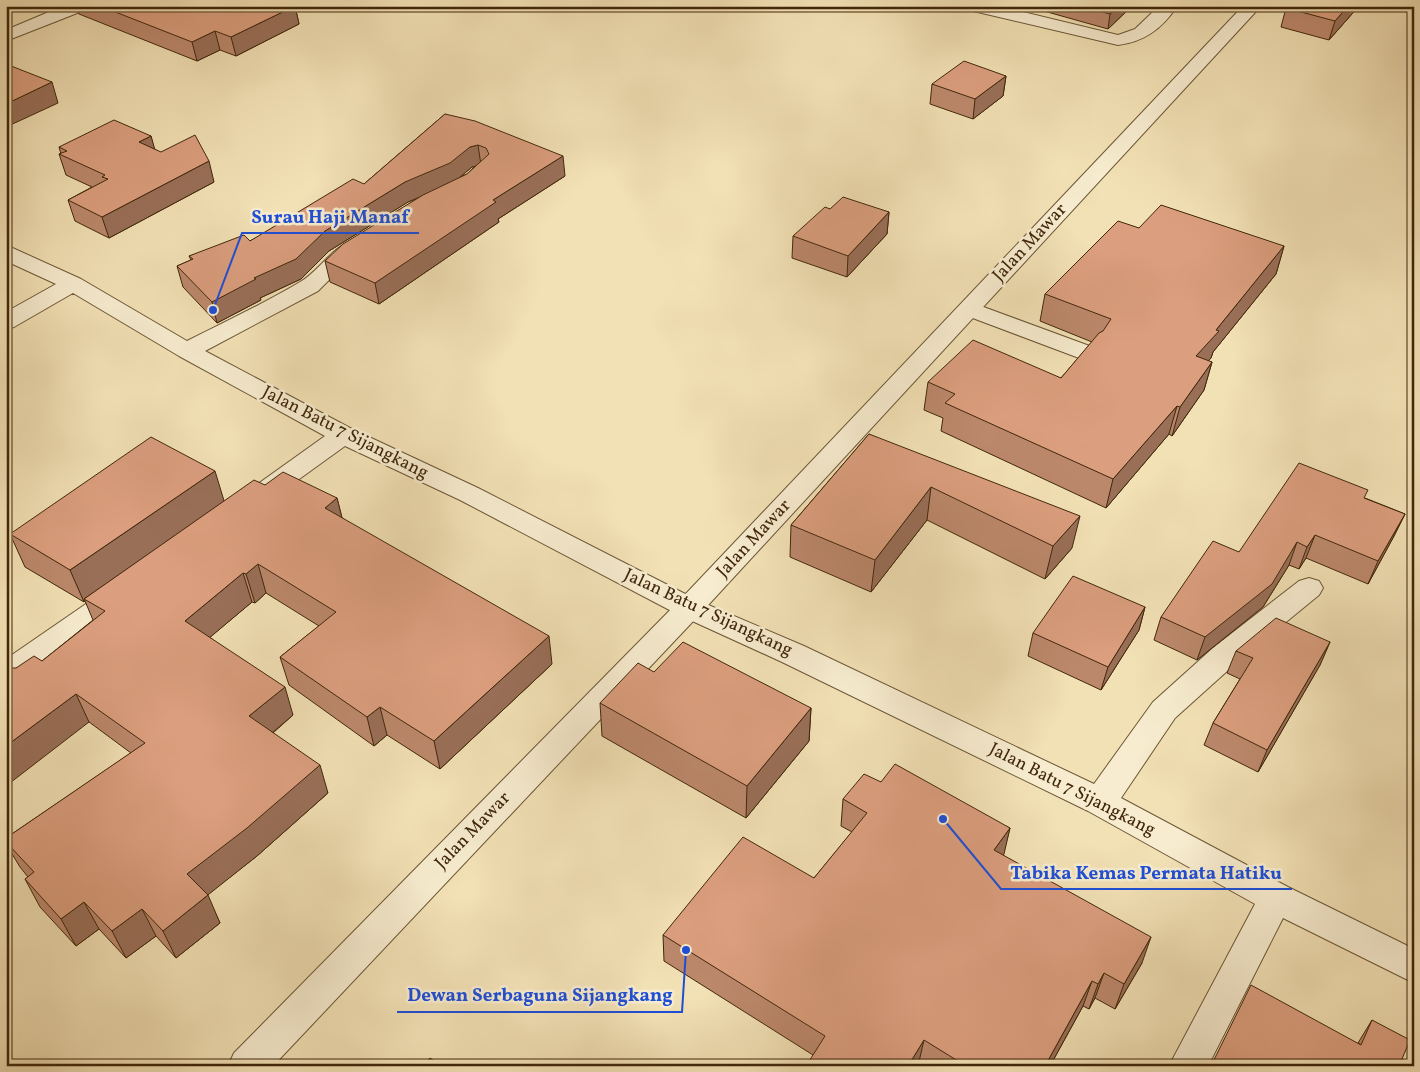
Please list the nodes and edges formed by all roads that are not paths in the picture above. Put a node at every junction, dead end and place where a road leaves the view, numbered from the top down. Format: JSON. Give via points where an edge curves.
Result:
{"nodes":[{"id":1,"x":79,"y":6,"type":"edge"},
{"id":2,"x":975,"y":6,"type":"edge"},
{"id":3,"x":1169,"y":6,"type":"edge"},
{"id":4,"x":1253,"y":6,"type":"edge"},
{"id":5,"x":6,"y":36,"type":"edge"},
{"id":6,"x":378,"y":234,"type":"edge"},
{"id":7,"x":6,"y":252,"type":"edge"},
{"id":8,"x":73,"y":284,"type":"junction"},
{"id":9,"x":970,"y":309,"type":"junction"},
{"id":10,"x":6,"y":322,"type":"edge"},
{"id":11,"x":187,"y":351,"type":"junction"},
{"id":12,"x":1086,"y":353,"type":"edge"},
{"id":13,"x":343,"y":435,"type":"junction"},
{"id":14,"x":239,"y":509,"type":"edge"},
{"id":15,"x":143,"y":578,"type":"edge"},
{"id":16,"x":1309,"y":588,"type":"dead end"},
{"id":17,"x":690,"y":608,"type":"junction"},
{"id":18,"x":6,"y":675,"type":"edge"},
{"id":19,"x":1100,"y":802,"type":"junction"},
{"id":20,"x":1276,"y":898,"type":"junction"},
{"id":21,"x":1414,"y":967,"type":"edge"},
{"id":22,"x":247,"y":1066,"type":"edge"},
{"id":23,"x":1188,"y":1066,"type":"edge"}],
"edges":[{"from":1,"to":5,"type":"street"},
{"from":2,"to":3,"type":"street","via":[[1118,40],[1139,35]]},
{"from":4,"to":9,"type":"street","name":"Jalan Mawar"},
{"from":6,"to":11,"type":"street","via":[[338,258],[310,286]]},
{"from":7,"to":8,"type":"street","name":"Jalan Batu 7 Sijangkang"},
{"from":8,"to":10,"type":"street"},
{"from":8,"to":11,"type":"street","name":"Jalan Batu 7 Sijangkang"},
{"from":9,"to":12,"type":"street"},
{"from":9,"to":17,"type":"street","name":"Jalan Mawar"},
{"from":11,"to":13,"type":"street","name":"Jalan Batu 7 Sijangkang"},
{"from":13,"to":14,"type":"street"},
{"from":13,"to":17,"type":"street","name":"Jalan Batu 7 Sijangkang","via":[[469,494]]},
{"from":15,"to":18,"type":"street"},
{"from":16,"to":19,"type":"street","via":[[1224,656],[1164,710]]},
{"from":17,"to":19,"type":"street","name":"Jalan Batu 7 Sijangkang"},
{"from":17,"to":22,"type":"street","name":"Jalan Mawar"},
{"from":19,"to":20,"type":"street","name":"Jalan Batu 7 Sijangkang"},
{"from":20,"to":21,"type":"street","name":"Jalan Batu 7 Sijangkang"},
{"from":20,"to":23,"type":"street"}]}
